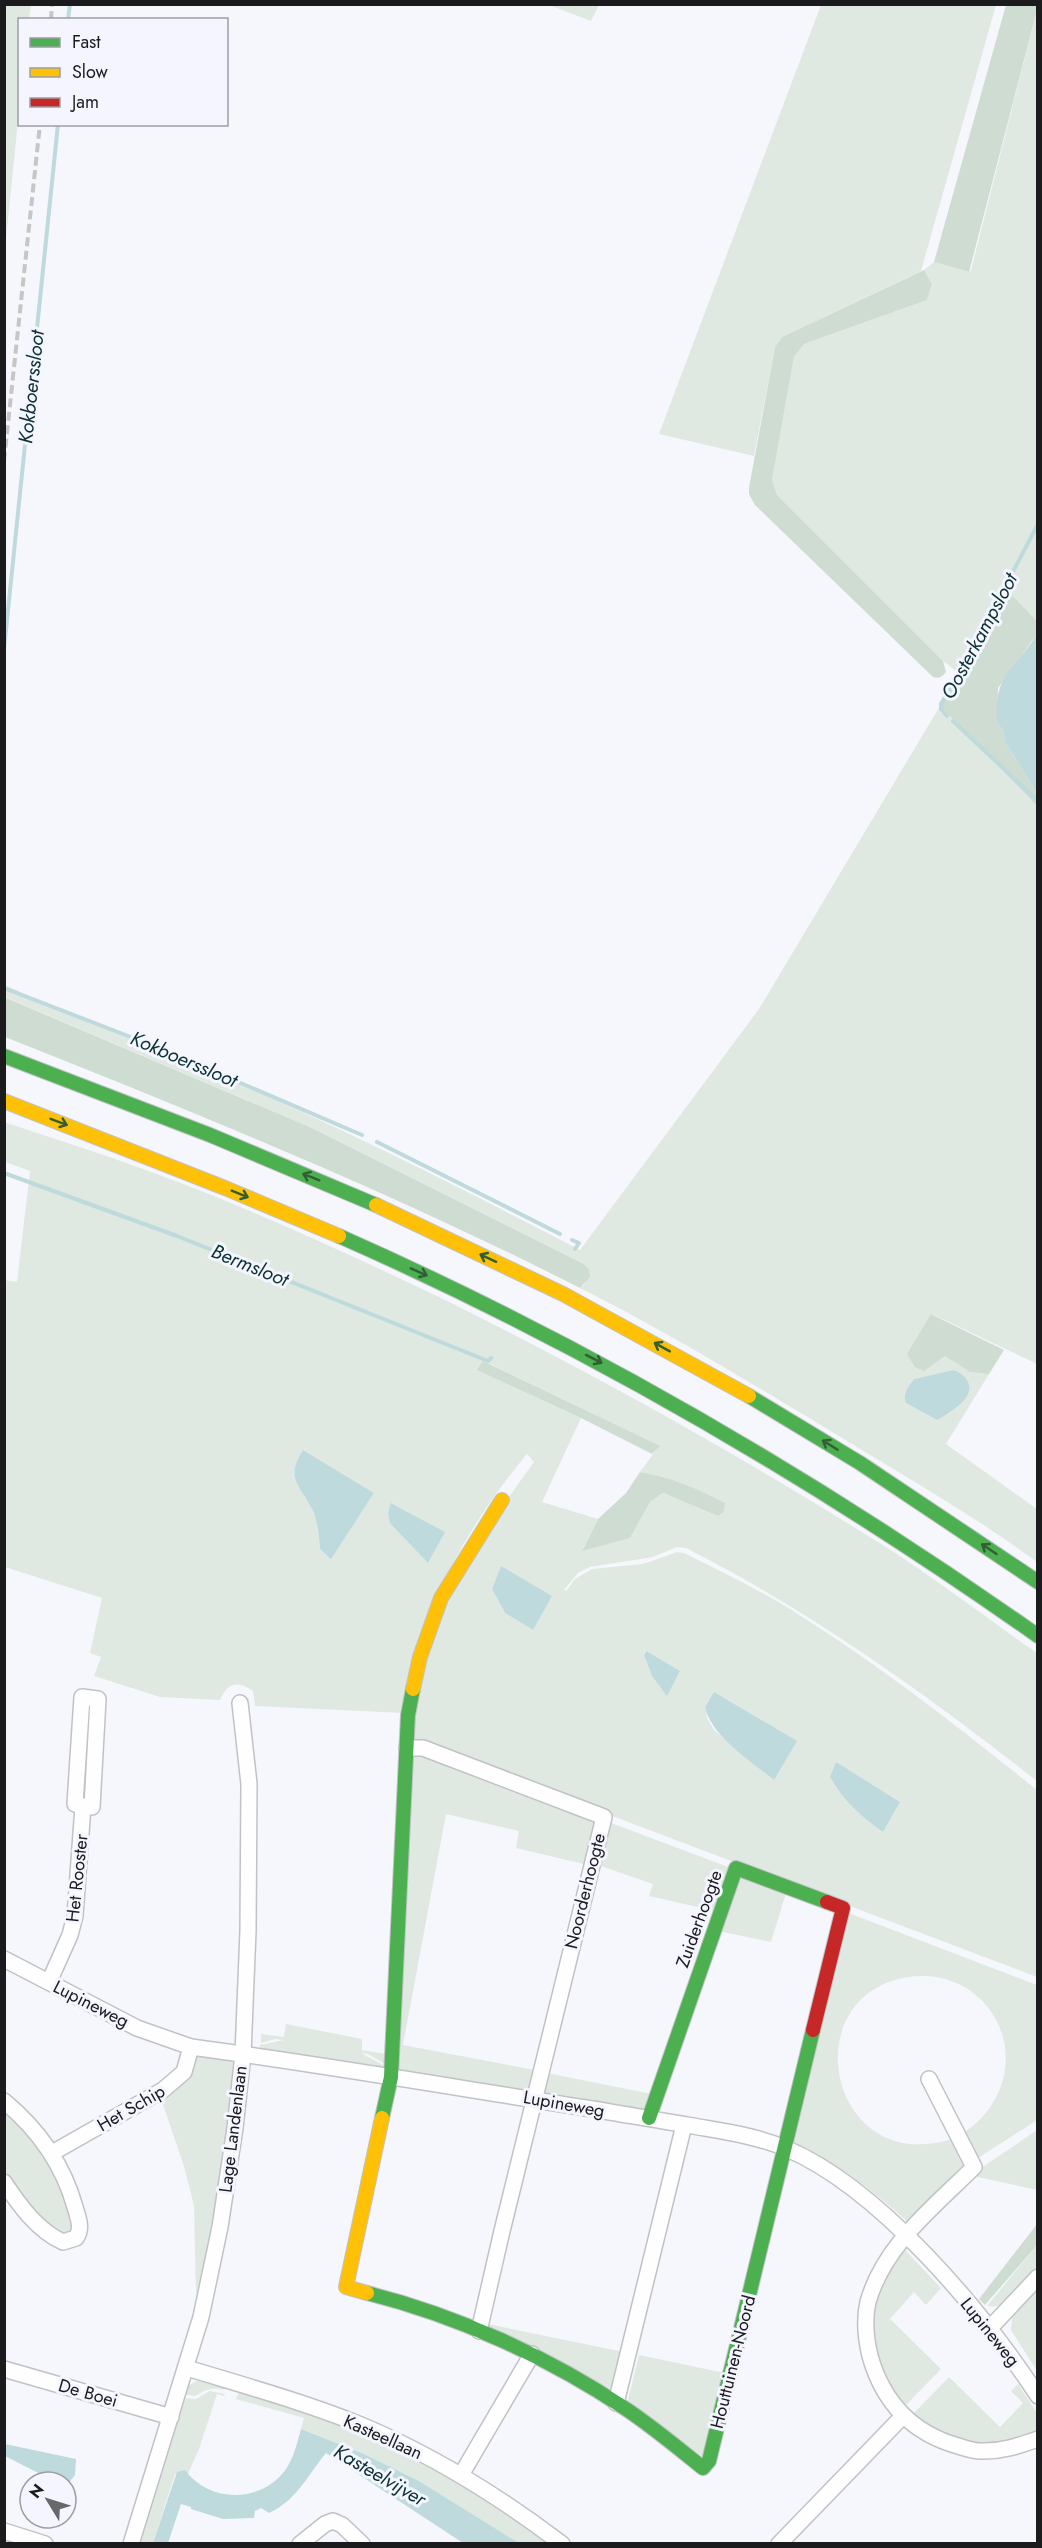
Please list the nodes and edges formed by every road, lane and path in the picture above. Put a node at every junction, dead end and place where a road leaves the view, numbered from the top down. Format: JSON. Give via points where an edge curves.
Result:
{"nodes":[{"id":1,"x":4,"y":1056,"type":"edge"},
{"id":2,"x":4,"y":1101,"type":"edge"},
{"id":3,"x":502,"y":1500,"type":"dead end"},
{"id":4,"x":1038,"y":1582,"type":"edge"},
{"id":5,"x":1038,"y":1636,"type":"edge"},
{"id":6,"x":240,"y":1703,"type":"dead end"},
{"id":7,"x":407,"y":1748,"type":"junction"},
{"id":8,"x":83,"y":1806,"type":"junction"},
{"id":9,"x":4,"y":1959,"type":"edge"},
{"id":10,"x":49,"y":1982,"type":"junction"},
{"id":11,"x":191,"y":2047,"type":"junction"},
{"id":12,"x":243,"y":2054,"type":"junction"},
{"id":13,"x":391,"y":2077,"type":"junction"},
{"id":14,"x":929,"y":2079,"type":"dead end"},
{"id":15,"x":534,"y":2099,"type":"junction"},
{"id":16,"x":4,"y":2101,"type":"edge"},
{"id":17,"x":649,"y":2118,"type":"junction"},
{"id":18,"x":684,"y":2125,"type":"junction"},
{"id":19,"x":786,"y":2148,"type":"junction"},
{"id":20,"x":52,"y":2153,"type":"junction"},
{"id":21,"x":5,"y":2183,"type":"edge"},
{"id":22,"x":905,"y":2235,"type":"junction"},
{"id":23,"x":1038,"y":2277,"type":"edge"},
{"id":24,"x":990,"y":2328,"type":"junction"},
{"id":25,"x":480,"y":2331,"type":"junction"},
{"id":26,"x":531,"y":2354,"type":"junction"},
{"id":27,"x":187,"y":2368,"type":"junction"},
{"id":28,"x":4,"y":2369,"type":"edge"},
{"id":29,"x":1038,"y":2396,"type":"edge"},
{"id":30,"x":616,"y":2403,"type":"junction"},
{"id":31,"x":903,"y":2416,"type":"junction"},
{"id":32,"x":171,"y":2417,"type":"junction"},
{"id":33,"x":1038,"y":2439,"type":"edge"},
{"id":34,"x":460,"y":2475,"type":"junction"},
{"id":35,"x":4,"y":2531,"type":"edge"},
{"id":36,"x":45,"y":2544,"type":"edge"},
{"id":37,"x":131,"y":2544,"type":"edge"},
{"id":38,"x":300,"y":2544,"type":"edge"},
{"id":39,"x":362,"y":2544,"type":"edge"},
{"id":40,"x":562,"y":2544,"type":"edge"},
{"id":41,"x":779,"y":2544,"type":"edge"}],
"edges":[{"from":4,"to":1,"type":"main road","one_way":true,"via":[[803,1428],[529,1277],[329,1184]]},
{"from":2,"to":5,"type":"main road","one_way":true,"via":[[282,1211],[442,1283],[603,1364],[841,1502]]},
{"from":3,"to":7,"type":"main road","via":[[457,1569],[431,1621],[408,1715]]},
{"from":6,"to":12,"type":"street","name":"Lage Landenlaan","via":[[249,1784]]},
{"from":7,"to":13,"type":"main road"},
{"from":7,"to":15,"type":"street","name":"Noorderhoogte","via":[[423,1748],[604,1817]]},
{"from":8,"to":8,"type":"street","name":"Het Rooster","via":[[92,1806],[98,1699],[82,1697],[75,1804]]},
{"from":8,"to":10,"type":"street","name":"Het Rooster","via":[[75,1916]]},
{"from":9,"to":10,"type":"street","name":"Lupineweg"},
{"from":10,"to":11,"type":"street","name":"Lupineweg","via":[[137,2028]]},
{"from":11,"to":12,"type":"street","name":"Lupineweg"},
{"from":11,"to":20,"type":"street","name":"Het Schip","via":[[184,2072],[163,2090]]},
{"from":12,"to":13,"type":"street","name":"Lupineweg"},
{"from":12,"to":27,"type":"street","name":"Lage Landenlaan","via":[[220,2227]]},
{"from":13,"to":15,"type":"street","name":"Lupineweg"},
{"from":13,"to":25,"type":"main road","name":"Houttuinen-Noord","via":[[346,2288],[390,2298]]},
{"from":14,"to":22,"type":"street","via":[[974,2167]]},
{"from":15,"to":17,"type":"street","name":"Lupineweg"},
{"from":15,"to":25,"type":"street"},
{"from":16,"to":20,"type":"street","via":[[32,2126]]},
{"from":17,"to":18,"type":"street","name":"Lupineweg"},
{"from":17,"to":19,"type":"main road","name":"Zuiderhoogte","via":[[736,1868],[843,1908]]},
{"from":18,"to":19,"type":"street","name":"Lupineweg","via":[[738,2134]]},
{"from":18,"to":30,"type":"street"},
{"from":19,"to":22,"type":"street","name":"Lupineweg","via":[[869,2201]]},
{"from":19,"to":30,"type":"main road","name":"Houttuinen-Noord","via":[[709,2461],[703,2468]]},
{"from":20,"to":21,"type":"street","via":[[68,2183],[80,2224],[79,2235],[72,2241],[63,2242],[40,2226]]},
{"from":22,"to":24,"type":"street","name":"Lupineweg"},
{"from":22,"to":31,"type":"street","via":[[879,2272],[868,2304],[866,2327],[876,2378]]},
{"from":23,"to":24,"type":"street"},
{"from":24,"to":29,"type":"street","name":"Lupineweg"},
{"from":25,"to":26,"type":"main road","name":"Houttuinen-Noord"},
{"from":26,"to":30,"type":"main road","name":"Houttuinen-Noord"},
{"from":26,"to":34,"type":"street"},
{"from":27,"to":32,"type":"street","name":"Lage Landenlaan"},
{"from":27,"to":34,"type":"street","name":"Kasteellaan","via":[[362,2426]]},
{"from":28,"to":32,"type":"street","name":"De Boei"},
{"from":31,"to":33,"type":"street","via":[[941,2441],[978,2451],[1010,2449]]},
{"from":31,"to":41,"type":"street"},
{"from":32,"to":37,"type":"street","name":"Lage Landenlaan"},
{"from":34,"to":40,"type":"street","name":"Kasteellaan"},
{"from":35,"to":36,"type":"street"},
{"from":38,"to":39,"type":"street","via":[[333,2521]]}]}
